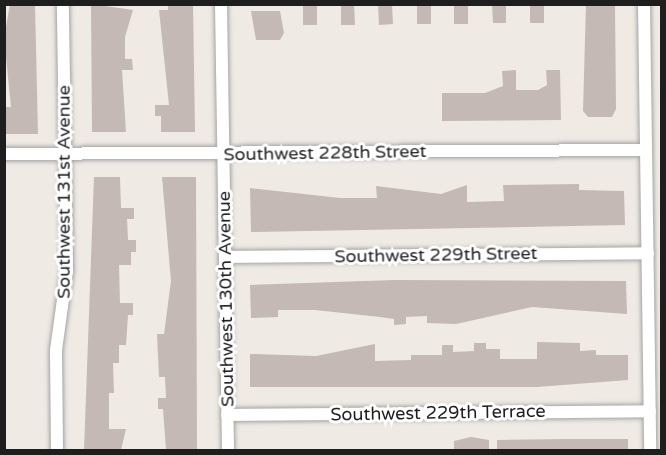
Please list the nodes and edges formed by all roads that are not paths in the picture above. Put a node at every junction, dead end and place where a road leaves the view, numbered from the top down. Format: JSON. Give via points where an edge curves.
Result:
{"nodes":[{"id":1,"x":63,"y":4,"type":"edge"},
{"id":2,"x":222,"y":4,"type":"edge"},
{"id":3,"x":645,"y":4,"type":"edge"},
{"id":4,"x":646,"y":150,"type":"junction"},
{"id":5,"x":4,"y":154,"type":"edge"},
{"id":6,"x":224,"y":154,"type":"junction"},
{"id":7,"x":65,"y":156,"type":"junction"},
{"id":8,"x":648,"y":253,"type":"junction"},
{"id":9,"x":225,"y":257,"type":"junction"},
{"id":10,"x":650,"y":411,"type":"junction"},
{"id":11,"x":227,"y":415,"type":"junction"},
{"id":12,"x":57,"y":450,"type":"edge"},
{"id":13,"x":228,"y":450,"type":"edge"},
{"id":14,"x":650,"y":450,"type":"edge"}],
"edges":[{"from":1,"to":7,"type":"street","name":"Southwest 131st Avenue"},
{"from":2,"to":6,"type":"street","name":"Southwest 130th Avenue"},
{"from":3,"to":4,"type":"street"},
{"from":4,"to":6,"type":"street","name":"Southwest 228th Street"},
{"from":4,"to":8,"type":"street"},
{"from":5,"to":7,"type":"street","name":"Southwest 228th Street"},
{"from":6,"to":7,"type":"street","name":"Southwest 228th Street"},
{"from":6,"to":9,"type":"street","name":"Southwest 130th Avenue"},
{"from":7,"to":12,"type":"street","name":"Southwest 131st Avenue","via":[[67,284],[56,350]]},
{"from":8,"to":9,"type":"street","name":"Southwest 229th Street"},
{"from":8,"to":10,"type":"street"},
{"from":9,"to":11,"type":"street","name":"Southwest 130th Avenue"},
{"from":10,"to":11,"type":"street","name":"Southwest 229th Terrace"},
{"from":10,"to":14,"type":"street"},
{"from":11,"to":13,"type":"street","name":"Southwest 130th Avenue"}]}
